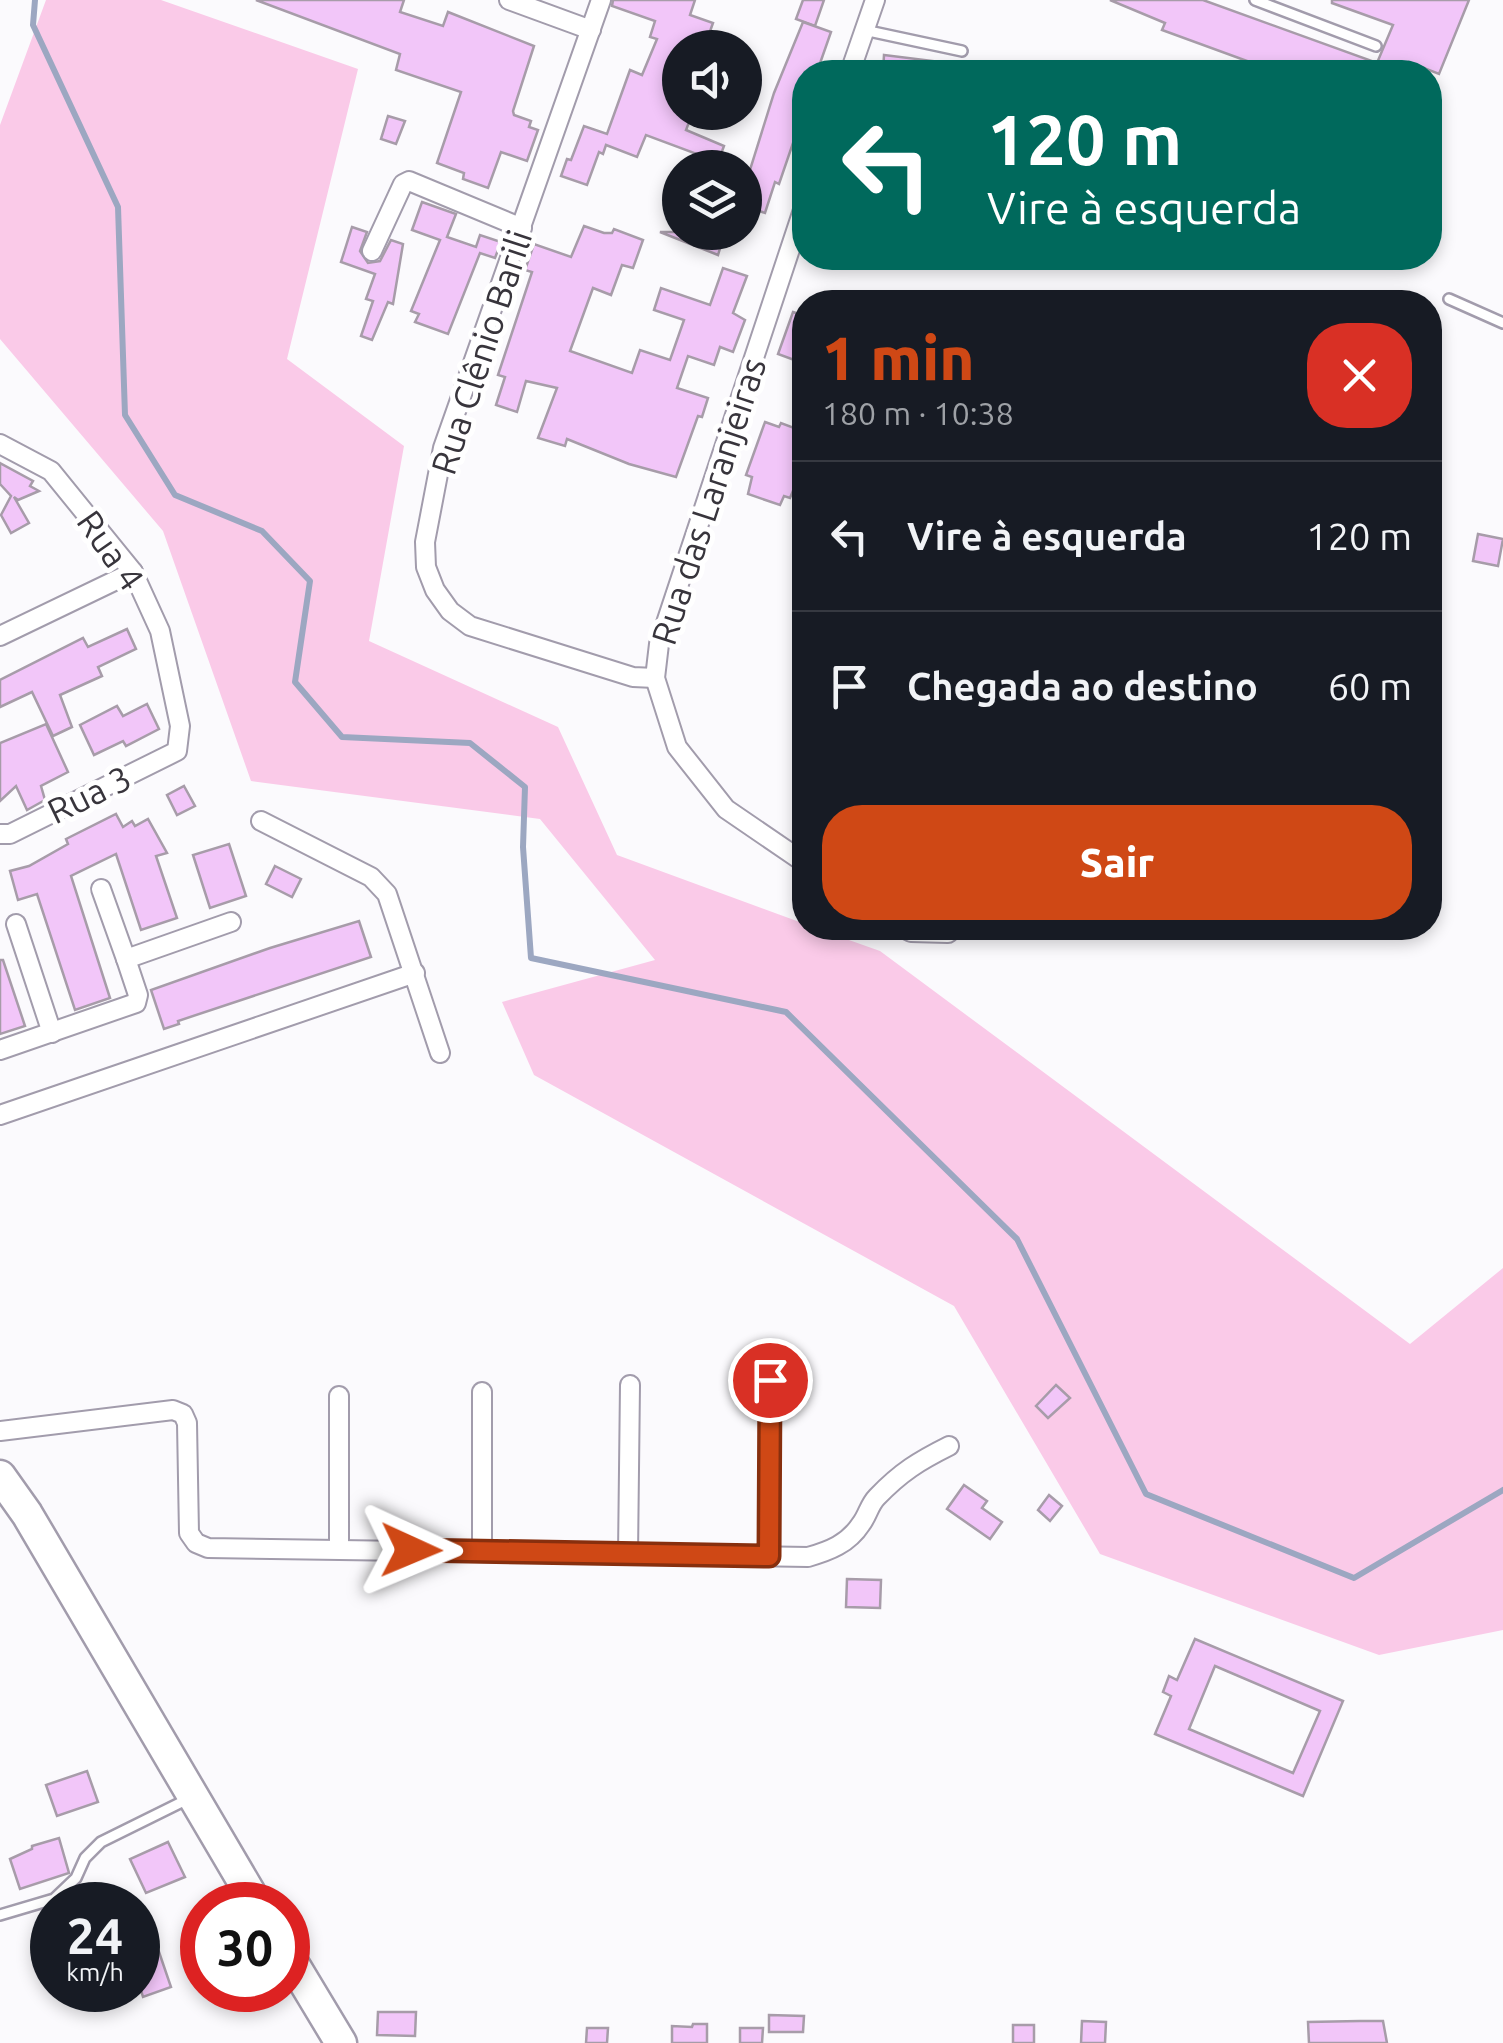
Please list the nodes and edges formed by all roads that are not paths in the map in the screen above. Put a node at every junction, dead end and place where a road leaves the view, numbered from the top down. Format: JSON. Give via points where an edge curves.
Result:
{"nodes":[{"id":1,"x":509,"y":0,"type":"edge"},
{"id":2,"x":601,"y":0,"type":"edge"},
{"id":3,"x":874,"y":0,"type":"edge"},
{"id":4,"x":1255,"y":0,"type":"edge"},
{"id":5,"x":591,"y":30,"type":"junction"},
{"id":6,"x":864,"y":30,"type":"junction"},
{"id":7,"x":1376,"y":46,"type":"dead end"},
{"id":8,"x":962,"y":51,"type":"dead end"},
{"id":9,"x":854,"y":60,"type":"edge"},
{"id":10,"x":522,"y":228,"type":"junction"},
{"id":11,"x":792,"y":243,"type":"edge"},
{"id":12,"x":372,"y":251,"type":"dead end"},
{"id":13,"x":1449,"y":299,"type":"dead end"},
{"id":14,"x":1503,"y":322,"type":"edge"},
{"id":15,"x":0,"y":444,"type":"edge"},
{"id":16,"x":133,"y":572,"type":"junction"},
{"id":17,"x":0,"y":636,"type":"edge"},
{"id":18,"x":655,"y":678,"type":"junction"},
{"id":19,"x":177,"y":751,"type":"joint"},
{"id":20,"x":261,"y":820,"type":"dead end"},
{"id":21,"x":0,"y":834,"type":"edge"},
{"id":22,"x":792,"y":854,"type":"edge"},
{"id":23,"x":100,"y":889,"type":"dead end"},
{"id":24,"x":230,"y":922,"type":"dead end"},
{"id":25,"x":16,"y":924,"type":"dead end"},
{"id":26,"x":126,"y":960,"type":"junction"},
{"id":27,"x":415,"y":973,"type":"junction"},
{"id":28,"x":52,"y":1032,"type":"junction"},
{"id":29,"x":0,"y":1050,"type":"edge"},
{"id":30,"x":440,"y":1053,"type":"dead end"},
{"id":31,"x":0,"y":1115,"type":"edge"},
{"id":32,"x":770,"y":1380,"type":"dead end"},
{"id":33,"x":630,"y":1385,"type":"dead end"},
{"id":34,"x":482,"y":1392,"type":"dead end"},
{"id":35,"x":339,"y":1396,"type":"dead end"},
{"id":36,"x":0,"y":1431,"type":"edge"},
{"id":37,"x":949,"y":1446,"type":"dead end"},
{"id":38,"x":0,"y":1476,"type":"edge"},
{"id":39,"x":340,"y":1549,"type":"junction"},
{"id":40,"x":482,"y":1552,"type":"junction"},
{"id":41,"x":628,"y":1554,"type":"junction"},
{"id":42,"x":769,"y":1556,"type":"junction"},
{"id":43,"x":193,"y":1797,"type":"junction"},
{"id":44,"x":243,"y":1882,"type":"edge"},
{"id":45,"x":0,"y":1915,"type":"edge"},
{"id":46,"x":310,"y":1992,"type":"edge"},
{"id":47,"x":341,"y":2043,"type":"edge"}],
"edges":[{"from":1,"to":5,"type":"street"},
{"from":2,"to":5,"type":"street","name":"Rua Clênio Barili"},
{"from":3,"to":6,"type":"street"},
{"from":4,"to":7,"type":"lane"},
{"from":5,"to":10,"type":"street","name":"Rua Clênio Barili"},
{"from":6,"to":8,"type":"lane"},
{"from":6,"to":9,"type":"street"},
{"from":10,"to":12,"type":"street","via":[[409,180]]},
{"from":10,"to":18,"type":"street","name":"Rua Clênio Barili","via":[[444,448],[426,567],[435,590],[470,626]]},
{"from":11,"to":18,"type":"street","name":"Rua das Laranjeiras","via":[[659,644]]},
{"from":13,"to":14,"type":"lane"},
{"from":15,"to":16,"type":"street","name":"Rua 4","via":[[52,471]]},
{"from":16,"to":17,"type":"street"},
{"from":16,"to":19,"type":"street","name":"Rua 4","via":[[160,631],[180,726]]},
{"from":18,"to":22,"type":"street","name":"Rua das Laranjeiras","via":[[677,747],[726,809]]},
{"from":19,"to":21,"type":"street","name":"Rua 3"},
{"from":20,"to":27,"type":"street","via":[[371,877],[387,894]]},
{"from":23,"to":26,"type":"street"},
{"from":24,"to":26,"type":"street"},
{"from":25,"to":28,"type":"street"},
{"from":26,"to":28,"type":"street","via":[[136,1003]]},
{"from":27,"to":30,"type":"street"},
{"from":27,"to":31,"type":"street"},
{"from":28,"to":29,"type":"street"},
{"from":32,"to":42,"type":"street"},
{"from":33,"to":41,"type":"street"},
{"from":34,"to":40,"type":"street"},
{"from":35,"to":39,"type":"street"},
{"from":36,"to":39,"type":"street","via":[[173,1410],[188,1423],[188,1526],[196,1544]]},
{"from":37,"to":42,"type":"street","via":[[906,1468],[848,1539],[830,1551]]},
{"from":38,"to":43,"type":"main road"},
{"from":39,"to":40,"type":"street"},
{"from":40,"to":41,"type":"street"},
{"from":41,"to":42,"type":"street"},
{"from":43,"to":44,"type":"main road"},
{"from":43,"to":45,"type":"lane","via":[[101,1842],[54,1899]]},
{"from":46,"to":47,"type":"main road"}]}
